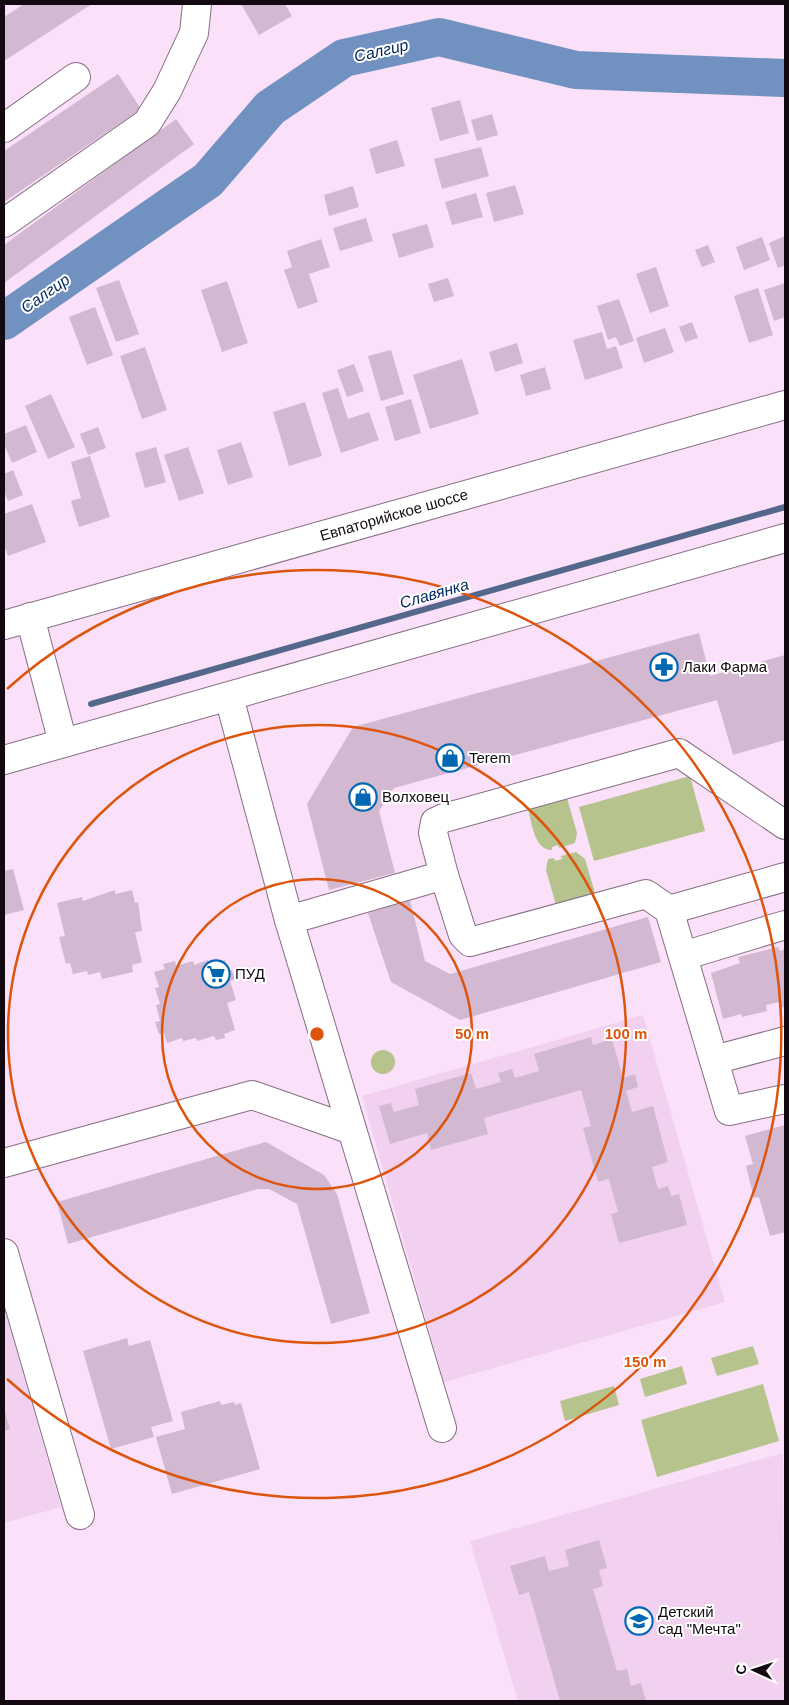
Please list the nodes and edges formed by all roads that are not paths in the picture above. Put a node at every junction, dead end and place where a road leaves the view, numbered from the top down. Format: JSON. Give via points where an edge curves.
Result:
{"nodes":[{"id":1,"x":197,"y":4,"type":"edge"},
{"id":2,"x":76,"y":77,"type":"dead end"},
{"id":3,"x":4,"y":128,"type":"edge"},
{"id":4,"x":4,"y":223,"type":"edge"},
{"id":5,"x":785,"y":405,"type":"edge"},
{"id":6,"x":785,"y":538,"type":"edge"},
{"id":7,"x":30,"y":617,"type":"junction"},
{"id":8,"x":4,"y":625,"type":"edge"},
{"id":9,"x":229,"y":696,"type":"junction"},
{"id":10,"x":63,"y":743,"type":"junction"},
{"id":11,"x":4,"y":760,"type":"edge"},
{"id":12,"x":785,"y":825,"type":"edge"},
{"id":13,"x":444,"y":875,"type":"junction"},
{"id":14,"x":785,"y":878,"type":"edge"},
{"id":15,"x":669,"y":910,"type":"junction"},
{"id":16,"x":289,"y":920,"type":"junction"},
{"id":17,"x":785,"y":925,"type":"edge"},
{"id":18,"x":683,"y":956,"type":"junction"},
{"id":19,"x":785,"y":1041,"type":"edge"},
{"id":20,"x":714,"y":1060,"type":"junction"},
{"id":21,"x":785,"y":1099,"type":"edge"},
{"id":22,"x":352,"y":1130,"type":"junction"},
{"id":23,"x":4,"y":1163,"type":"edge"},
{"id":24,"x":4,"y":1253,"type":"edge"},
{"id":25,"x":442,"y":1428,"type":"dead end"},
{"id":26,"x":80,"y":1515,"type":"dead end"}],
"edges":[{"from":1,"to":4,"type":"street","via":[[194,33],[167,92],[147,123]]},
{"from":2,"to":3,"type":"street"},
{"from":5,"to":7,"type":"street","name":"Евпаторийское шоссе"},
{"from":6,"to":9,"type":"street"},
{"from":7,"to":8,"type":"street","name":"Евпаторийское шоссе"},
{"from":7,"to":10,"type":"street"},
{"from":9,"to":10,"type":"street"},
{"from":9,"to":16,"type":"street"},
{"from":10,"to":11,"type":"street"},
{"from":12,"to":13,"type":"street","via":[[679,753],[435,822],[433,833]]},
{"from":13,"to":15,"type":"street","via":[[463,935],[470,942],[646,894]]},
{"from":13,"to":16,"type":"street"},
{"from":14,"to":15,"type":"street"},
{"from":15,"to":18,"type":"street"},
{"from":16,"to":22,"type":"street"},
{"from":17,"to":18,"type":"street"},
{"from":18,"to":20,"type":"street"},
{"from":19,"to":20,"type":"street"},
{"from":20,"to":21,"type":"street","via":[[729,1111]]},
{"from":22,"to":23,"type":"street","via":[[252,1095]]},
{"from":22,"to":25,"type":"street"},
{"from":24,"to":26,"type":"street"}]}
